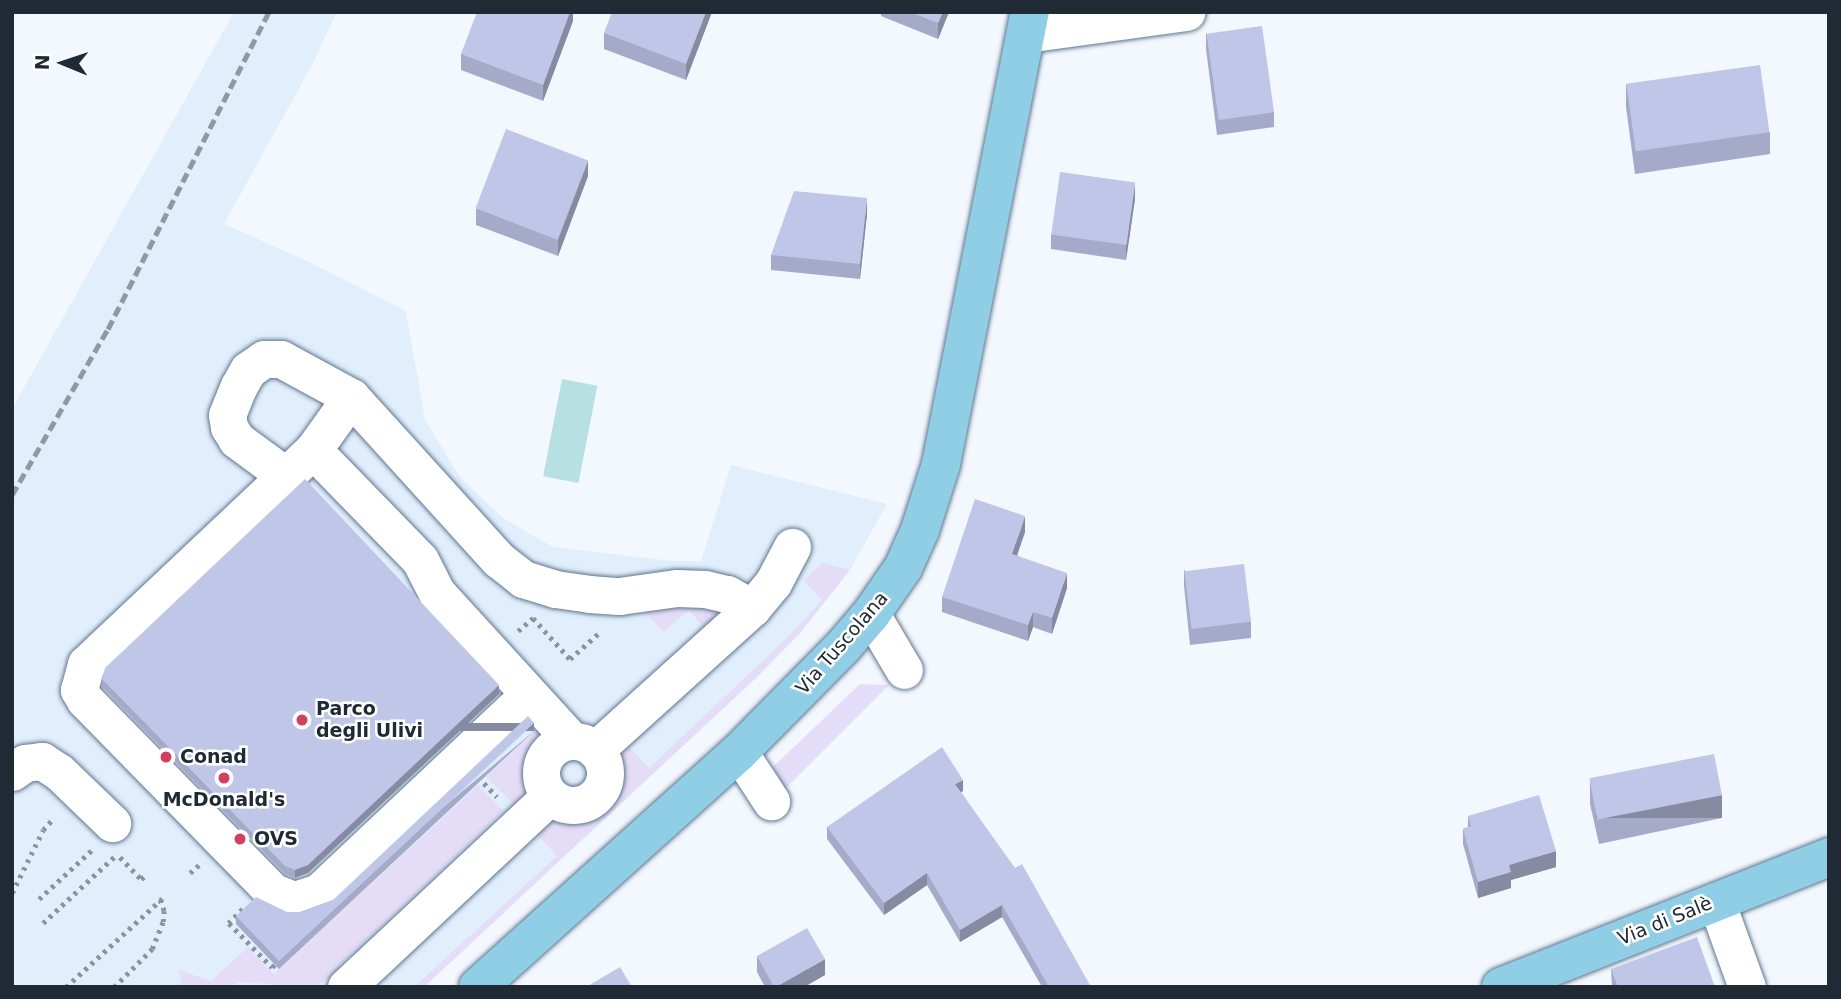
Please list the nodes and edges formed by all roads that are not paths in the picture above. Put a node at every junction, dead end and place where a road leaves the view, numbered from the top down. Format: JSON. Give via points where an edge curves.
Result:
{"nodes":[{"id":1,"x":1187,"y":12,"type":"edge"},
{"id":2,"x":1028,"y":23,"type":"edge"},
{"id":3,"x":351,"y":397,"type":"junction"},
{"id":4,"x":313,"y":450,"type":"junction"},
{"id":5,"x":286,"y":476,"type":"junction"},
{"id":6,"x":792,"y":547,"type":"dead end"},
{"id":7,"x":752,"y":608,"type":"junction"},
{"id":8,"x":871,"y":614,"type":"junction"},
{"id":9,"x":904,"y":670,"type":"dead end"},
{"id":10,"x":528,"y":695,"type":"junction"},
{"id":11,"x":583,"y":745,"type":"junction"},
{"id":12,"x":739,"y":752,"type":"junction"},
{"id":13,"x":12,"y":772,"type":"edge"},
{"id":14,"x":550,"y":796,"type":"junction"},
{"id":15,"x":772,"y":801,"type":"dead end"},
{"id":16,"x":109,"y":843,"type":"road end"},
{"id":17,"x":1829,"y":857,"type":"edge"},
{"id":18,"x":1716,"y":901,"type":"junction"},
{"id":19,"x":346,"y":987,"type":"edge"},
{"id":20,"x":478,"y":987,"type":"edge"},
{"id":21,"x":1502,"y":987,"type":"edge"},
{"id":22,"x":1747,"y":987,"type":"edge"}],
"edges":[{"from":1,"to":2,"type":"lane"},
{"from":2,"to":8,"type":"main road","name":"Via Tuscolana","via":[[941,464],[912,550]]},
{"from":3,"to":4,"type":"lane"},
{"from":3,"to":5,"type":"lane","via":[[281,359],[264,359],[248,370],[227,415],[229,427],[244,445]]},
{"from":3,"to":7,"type":"lane","via":[[499,560],[523,579],[555,589],[619,596],[705,589],[727,594]]},
{"from":4,"to":5,"type":"lane"},
{"from":4,"to":10,"type":"lane","via":[[420,559],[437,593]]},
{"from":5,"to":10,"type":"lane","via":[[86,664],[79,690],[273,892],[294,900],[319,892]]},
{"from":6,"to":7,"type":"lane","via":[[774,583]]},
{"from":7,"to":11,"type":"lane"},
{"from":8,"to":9,"type":"lane"},
{"from":8,"to":12,"type":"main road","name":"Via Tuscolana"},
{"from":10,"to":11,"type":"lane"},
{"from":11,"to":14,"type":"lane","via":[[554,746],[542,761],[541,779]]},
{"from":11,"to":14,"type":"lane","via":[[605,768],[601,788],[587,802],[567,805]]},
{"from":12,"to":15,"type":"lane"},
{"from":12,"to":20,"type":"main road","name":"Via Tuscolana"},
{"from":13,"to":16,"type":"lane","via":[[25,763],[42,761],[59,772]]},
{"from":14,"to":19,"type":"lane"},
{"from":17,"to":18,"type":"main road","name":"Via di Salè"},
{"from":18,"to":21,"type":"main road","name":"Via di Salè"},
{"from":18,"to":22,"type":"lane"}]}
